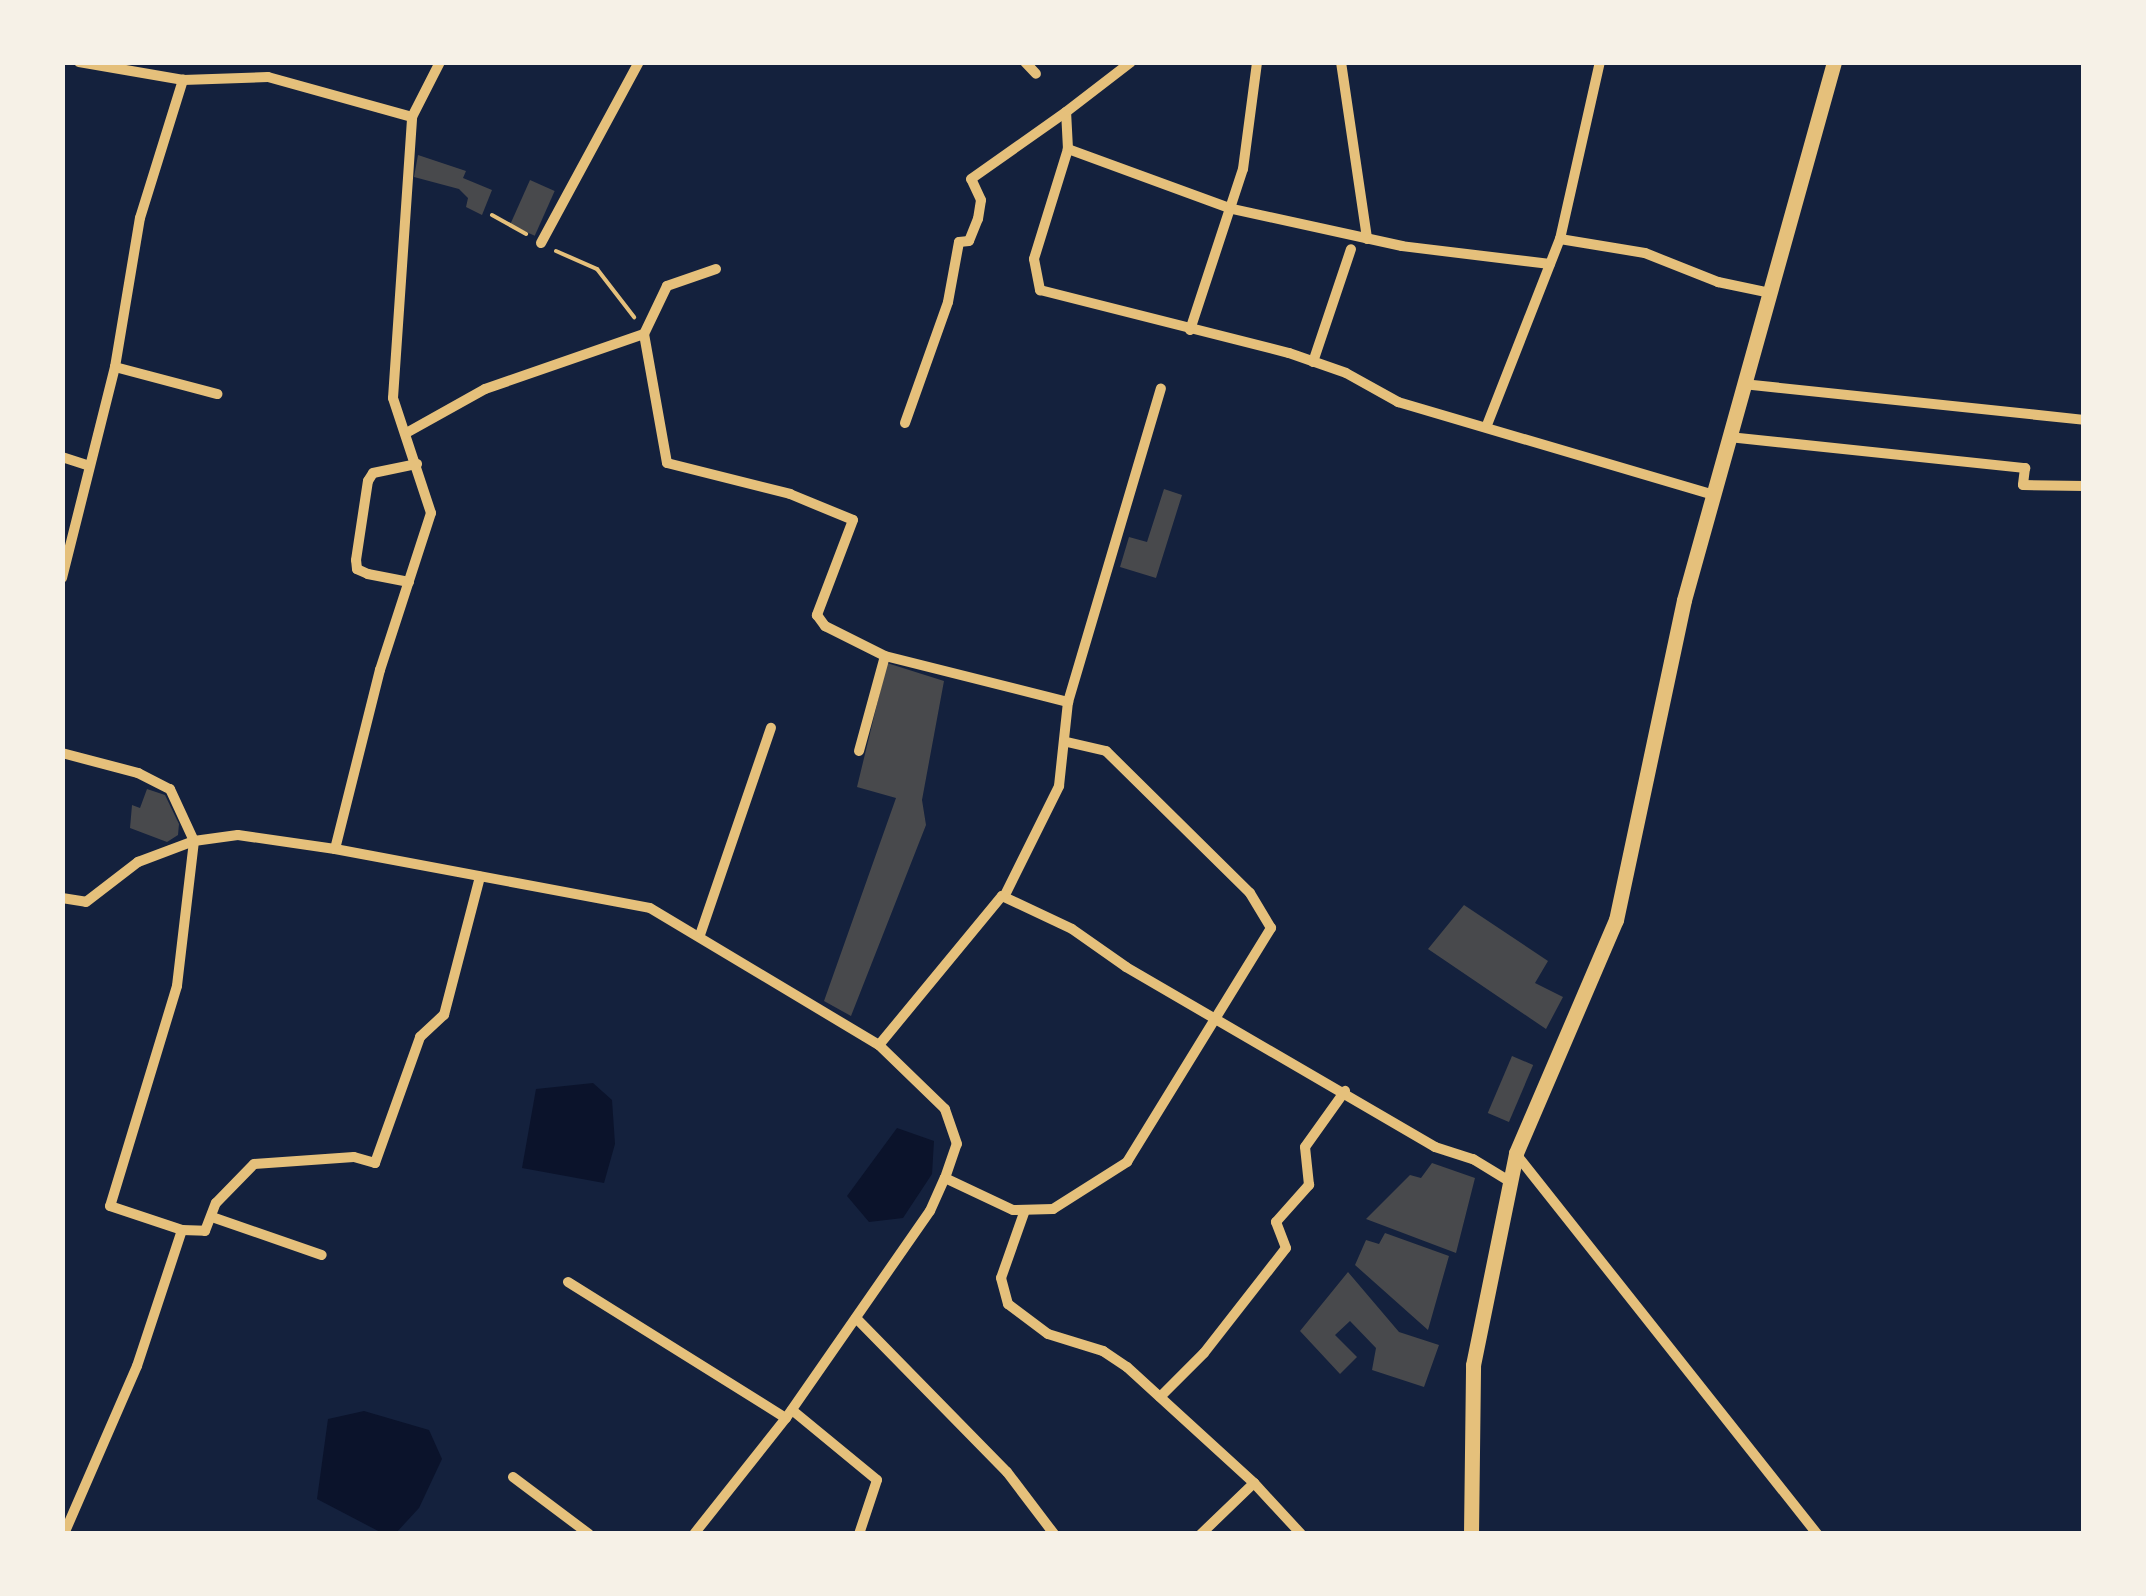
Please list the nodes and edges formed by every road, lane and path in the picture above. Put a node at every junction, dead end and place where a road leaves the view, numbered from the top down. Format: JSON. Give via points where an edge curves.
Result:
{"nodes":[{"id":1,"x":79,"y":62,"type":"edge"},
{"id":2,"x":440,"y":62,"type":"edge"},
{"id":3,"x":639,"y":62,"type":"edge"},
{"id":4,"x":1024,"y":62,"type":"edge"},
{"id":5,"x":1131,"y":62,"type":"edge"},
{"id":6,"x":1256,"y":62,"type":"edge"},
{"id":7,"x":1340,"y":62,"type":"edge"},
{"id":8,"x":1600,"y":62,"type":"edge"},
{"id":9,"x":1834,"y":62,"type":"edge"},
{"id":10,"x":1036,"y":74,"type":"dead end"},
{"id":11,"x":183,"y":80,"type":"junction"},
{"id":12,"x":1066,"y":112,"type":"junction"},
{"id":13,"x":412,"y":117,"type":"junction"},
{"id":14,"x":1068,"y":149,"type":"junction"},
{"id":15,"x":1232,"y":209,"type":"junction"},
{"id":16,"x":492,"y":215,"type":"dead end"},
{"id":17,"x":1560,"y":238,"type":"junction"},
{"id":18,"x":1367,"y":239,"type":"junction"},
{"id":19,"x":542,"y":242,"type":"junction"},
{"id":20,"x":1352,"y":249,"type":"dead end"},
{"id":21,"x":1550,"y":264,"type":"junction"},
{"id":22,"x":716,"y":268,"type":"dead end"},
{"id":23,"x":1770,"y":293,"type":"junction"},
{"id":24,"x":1190,"y":330,"type":"junction"},
{"id":25,"x":644,"y":334,"type":"junction"},
{"id":26,"x":1313,"y":362,"type":"junction"},
{"id":27,"x":114,"y":367,"type":"junction"},
{"id":28,"x":1744,"y":384,"type":"junction"},
{"id":29,"x":1161,"y":389,"type":"dead end"},
{"id":30,"x":216,"y":394,"type":"dead end"},
{"id":31,"x":2084,"y":420,"type":"edge"},
{"id":32,"x":905,"y":422,"type":"dead end"},
{"id":33,"x":1487,"y":424,"type":"junction"},
{"id":34,"x":408,"y":432,"type":"junction"},
{"id":35,"x":1729,"y":437,"type":"junction"},
{"id":36,"x":62,"y":457,"type":"edge"},
{"id":37,"x":418,"y":464,"type":"junction"},
{"id":38,"x":88,"y":466,"type":"junction"},
{"id":39,"x":2084,"y":486,"type":"edge"},
{"id":40,"x":1714,"y":495,"type":"junction"},
{"id":41,"x":62,"y":578,"type":"edge"},
{"id":42,"x":408,"y":582,"type":"junction"},
{"id":43,"x":885,"y":656,"type":"junction"},
{"id":44,"x":1068,"y":702,"type":"junction"},
{"id":45,"x":771,"y":728,"type":"dead end"},
{"id":46,"x":1067,"y":742,"type":"junction"},
{"id":47,"x":859,"y":751,"type":"dead end"},
{"id":48,"x":62,"y":753,"type":"edge"},
{"id":49,"x":194,"y":841,"type":"junction"},
{"id":50,"x":335,"y":850,"type":"junction"},
{"id":51,"x":480,"y":877,"type":"junction"},
{"id":52,"x":1004,"y":897,"type":"junction"},
{"id":53,"x":62,"y":898,"type":"edge"},
{"id":54,"x":700,"y":934,"type":"junction"},
{"id":55,"x":1220,"y":1020,"type":"junction"},
{"id":56,"x":878,"y":1045,"type":"junction"},
{"id":57,"x":1344,"y":1091,"type":"junction"},
{"id":58,"x":1516,"y":1153,"type":"junction"},
{"id":59,"x":945,"y":1178,"type":"junction"},
{"id":60,"x":1509,"y":1180,"type":"junction"},
{"id":61,"x":1026,"y":1210,"type":"junction"},
{"id":62,"x":212,"y":1217,"type":"junction"},
{"id":63,"x":182,"y":1230,"type":"junction"},
{"id":64,"x":322,"y":1255,"type":"dead end"},
{"id":65,"x":568,"y":1282,"type":"dead end"},
{"id":66,"x":856,"y":1318,"type":"junction"},
{"id":67,"x":1160,"y":1397,"type":"junction"},
{"id":68,"x":789,"y":1414,"type":"junction"},
{"id":69,"x":514,"y":1477,"type":"dead end"},
{"id":70,"x":1254,"y":1482,"type":"junction"},
{"id":71,"x":64,"y":1527,"type":"edge"},
{"id":72,"x":589,"y":1534,"type":"edge"},
{"id":73,"x":694,"y":1534,"type":"edge"},
{"id":74,"x":859,"y":1534,"type":"edge"},
{"id":75,"x":1054,"y":1534,"type":"edge"},
{"id":76,"x":1201,"y":1534,"type":"edge"},
{"id":77,"x":1301,"y":1534,"type":"edge"},
{"id":78,"x":1471,"y":1534,"type":"edge"},
{"id":79,"x":1817,"y":1534,"type":"edge"}],
"edges":[{"from":1,"to":11,"type":"street"},
{"from":2,"to":13,"type":"street"},
{"from":3,"to":19,"type":"street"},
{"from":4,"to":10,"type":"street"},
{"from":5,"to":12,"type":"street"},
{"from":6,"to":15,"type":"street","via":[[1250,138]]},
{"from":7,"to":18,"type":"street"},
{"from":8,"to":17,"type":"street"},
{"from":9,"to":23,"type":"main road"},
{"from":11,"to":13,"type":"street","via":[[268,77]]},
{"from":11,"to":27,"type":"street","via":[[140,218]]},
{"from":12,"to":14,"type":"street"},
{"from":12,"to":32,"type":"street","via":[[972,179],[981,200],[978,219],[969,241],[959,242],[948,302]]},
{"from":13,"to":34,"type":"street","via":[[392,398]]},
{"from":14,"to":15,"type":"street"},
{"from":14,"to":24,"type":"street","via":[[1034,259],[1040,290]]},
{"from":15,"to":18,"type":"street"},
{"from":15,"to":24,"type":"street"},
{"from":16,"to":19,"type":"path"},
{"from":17,"to":21,"type":"street"},
{"from":17,"to":23,"type":"street","via":[[1644,253],[1718,282]]},
{"from":18,"to":21,"type":"street"},
{"from":19,"to":25,"type":"path","via":[[597,269]]},
{"from":20,"to":26,"type":"street"},
{"from":21,"to":33,"type":"street"},
{"from":22,"to":25,"type":"street","via":[[667,286]]},
{"from":23,"to":28,"type":"main road"},
{"from":24,"to":26,"type":"street"},
{"from":25,"to":34,"type":"street","via":[[485,389]]},
{"from":25,"to":43,"type":"street","via":[[668,462],[790,494],[852,520],[817,615],[825,626]]},
{"from":26,"to":33,"type":"street","via":[[1398,402]]},
{"from":27,"to":30,"type":"street"},
{"from":27,"to":38,"type":"street"},
{"from":28,"to":31,"type":"street"},
{"from":28,"to":35,"type":"main road"},
{"from":29,"to":44,"type":"street"},
{"from":33,"to":40,"type":"street"},
{"from":34,"to":37,"type":"street"},
{"from":35,"to":39,"type":"street","via":[[2025,468],[2023,485]]},
{"from":35,"to":40,"type":"main road"},
{"from":36,"to":38,"type":"street"},
{"from":37,"to":42,"type":"street","via":[[431,513]]},
{"from":37,"to":42,"type":"street","via":[[368,481],[356,560],[357,569],[368,574]]},
{"from":38,"to":41,"type":"street"},
{"from":40,"to":58,"type":"main road","via":[[1684,600],[1616,920]]},
{"from":42,"to":50,"type":"street"},
{"from":43,"to":44,"type":"street"},
{"from":43,"to":47,"type":"street"},
{"from":44,"to":46,"type":"street"},
{"from":45,"to":54,"type":"street"},
{"from":46,"to":52,"type":"street","via":[[1060,786]]},
{"from":46,"to":55,"type":"street","via":[[1106,751],[1250,893],[1272,928]]},
{"from":48,"to":49,"type":"street","via":[[138,773],[170,789]]},
{"from":49,"to":50,"type":"street","via":[[238,835]]},
{"from":49,"to":53,"type":"street","via":[[138,862],[86,902]]},
{"from":49,"to":63,"type":"street","via":[[178,986],[110,1206]]},
{"from":50,"to":51,"type":"street"},
{"from":51,"to":54,"type":"street","via":[[650,908]]},
{"from":51,"to":62,"type":"street","via":[[444,1015],[420,1037],[375,1163],[354,1157],[254,1164],[216,1203]]},
{"from":52,"to":55,"type":"street","via":[[1072,928]]},
{"from":52,"to":56,"type":"street"},
{"from":54,"to":56,"type":"street"},
{"from":55,"to":57,"type":"street"},
{"from":55,"to":61,"type":"street","via":[[1127,1162],[1053,1209]]},
{"from":56,"to":59,"type":"street","via":[[945,1110],[958,1144]]},
{"from":57,"to":60,"type":"street","via":[[1434,1147]]},
{"from":57,"to":67,"type":"street","via":[[1305,1147],[1309,1184],[1276,1222],[1286,1248],[1204,1353]]},
{"from":58,"to":60,"type":"main road"},
{"from":58,"to":79,"type":"street"},
{"from":59,"to":61,"type":"street"},
{"from":59,"to":66,"type":"street"},
{"from":60,"to":78,"type":"main road","via":[[1472,1365]]},
{"from":61,"to":67,"type":"street","via":[[1001,1278],[1008,1304],[1048,1334],[1103,1352]]},
{"from":62,"to":63,"type":"street","via":[[206,1231]]},
{"from":62,"to":64,"type":"street"},
{"from":63,"to":71,"type":"street","via":[[137,1366]]},
{"from":65,"to":68,"type":"street"},
{"from":66,"to":68,"type":"street"},
{"from":66,"to":75,"type":"street","via":[[1008,1472]]},
{"from":67,"to":70,"type":"street"},
{"from":68,"to":73,"type":"street"},
{"from":68,"to":74,"type":"street","via":[[876,1480]]},
{"from":69,"to":72,"type":"street"},
{"from":70,"to":76,"type":"street"},
{"from":70,"to":77,"type":"street"}]}
